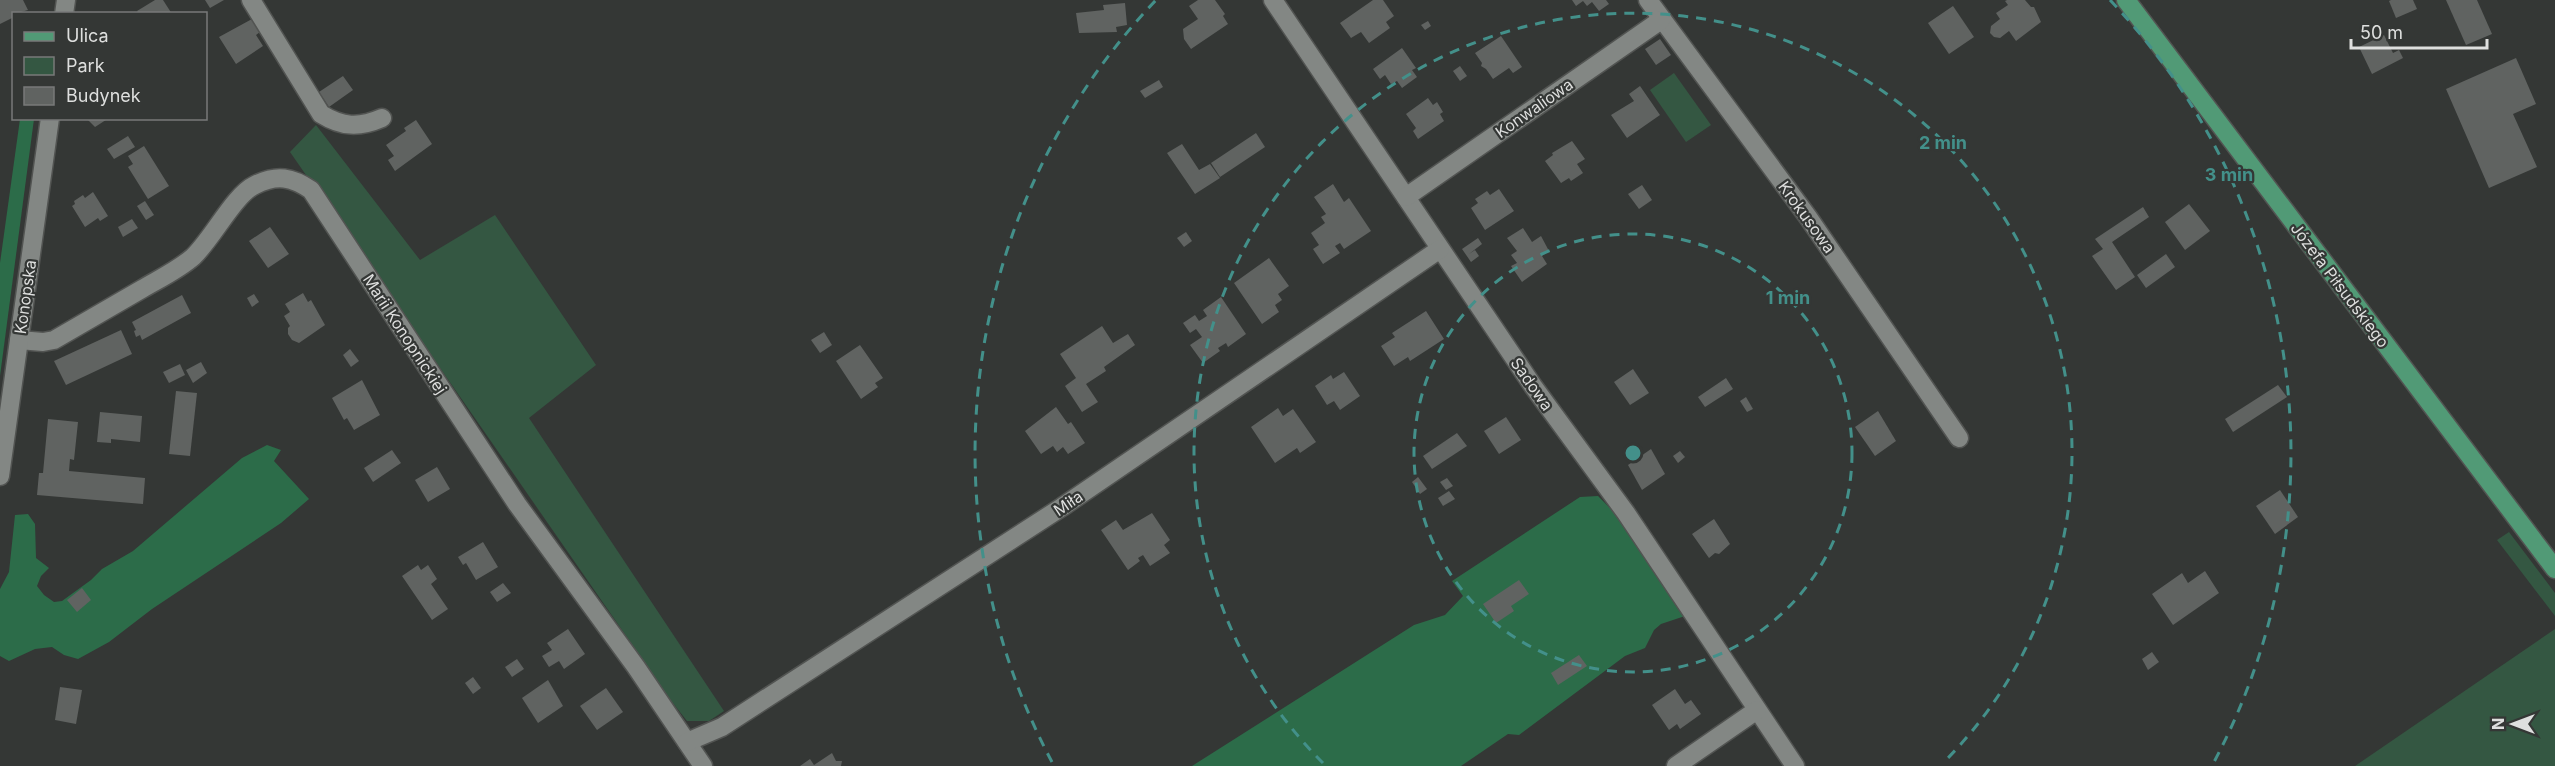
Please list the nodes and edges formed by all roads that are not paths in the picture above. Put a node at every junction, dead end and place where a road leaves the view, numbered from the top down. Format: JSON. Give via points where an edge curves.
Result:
{"nodes":[{"id":1,"x":251,"y":0,"type":"edge"},
{"id":2,"x":1274,"y":0,"type":"edge"},
{"id":3,"x":1648,"y":0,"type":"edge"},
{"id":4,"x":2126,"y":0,"type":"edge"},
{"id":5,"x":1661,"y":20,"type":"junction"},
{"id":6,"x":382,"y":118,"type":"dead end"},
{"id":7,"x":50,"y":120,"type":"edge"},
{"id":8,"x":1406,"y":197,"type":"junction"},
{"id":9,"x":1440,"y":249,"type":"junction"},
{"id":10,"x":19,"y":340,"type":"junction"},
{"id":11,"x":1959,"y":438,"type":"dead end"},
{"id":12,"x":0,"y":476,"type":"edge"},
{"id":13,"x":2555,"y":569,"type":"edge"},
{"id":14,"x":1758,"y":710,"type":"junction"},
{"id":15,"x":687,"y":742,"type":"junction"},
{"id":16,"x":703,"y":766,"type":"edge"},
{"id":17,"x":1676,"y":766,"type":"edge"},
{"id":18,"x":1795,"y":766,"type":"edge"}],
"edges":[{"from":1,"to":6,"type":"street","via":[[321,114],[350,126]]},
{"from":2,"to":8,"type":"street","name":"Sadowa"},
{"from":3,"to":5,"type":"street","name":"Krokusowa"},
{"from":4,"to":13,"type":"main road","name":"Józefa Piłsudskiego"},
{"from":5,"to":8,"type":"street","name":"Konwaliowa"},
{"from":5,"to":11,"type":"street","name":"Krokusowa","via":[[1809,218]]},
{"from":7,"to":10,"type":"street","name":"Konopska"},
{"from":8,"to":9,"type":"street","name":"Sadowa"},
{"from":9,"to":14,"type":"street","name":"Sadowa","via":[[1626,513]]},
{"from":9,"to":15,"type":"street","name":"Miła","via":[[1062,507],[722,727]]},
{"from":10,"to":12,"type":"street","name":"Konopska"},
{"from":10,"to":15,"type":"street","name":"Marii Konopnickiej","via":[[54,340],[177,269],[207,242],[236,201],[252,186],[267,179],[297,180],[311,190],[518,504]]},
{"from":14,"to":17,"type":"street"},
{"from":14,"to":18,"type":"street","name":"Sadowa"},
{"from":15,"to":16,"type":"street","name":"Marii Konopnickiej"}]}
